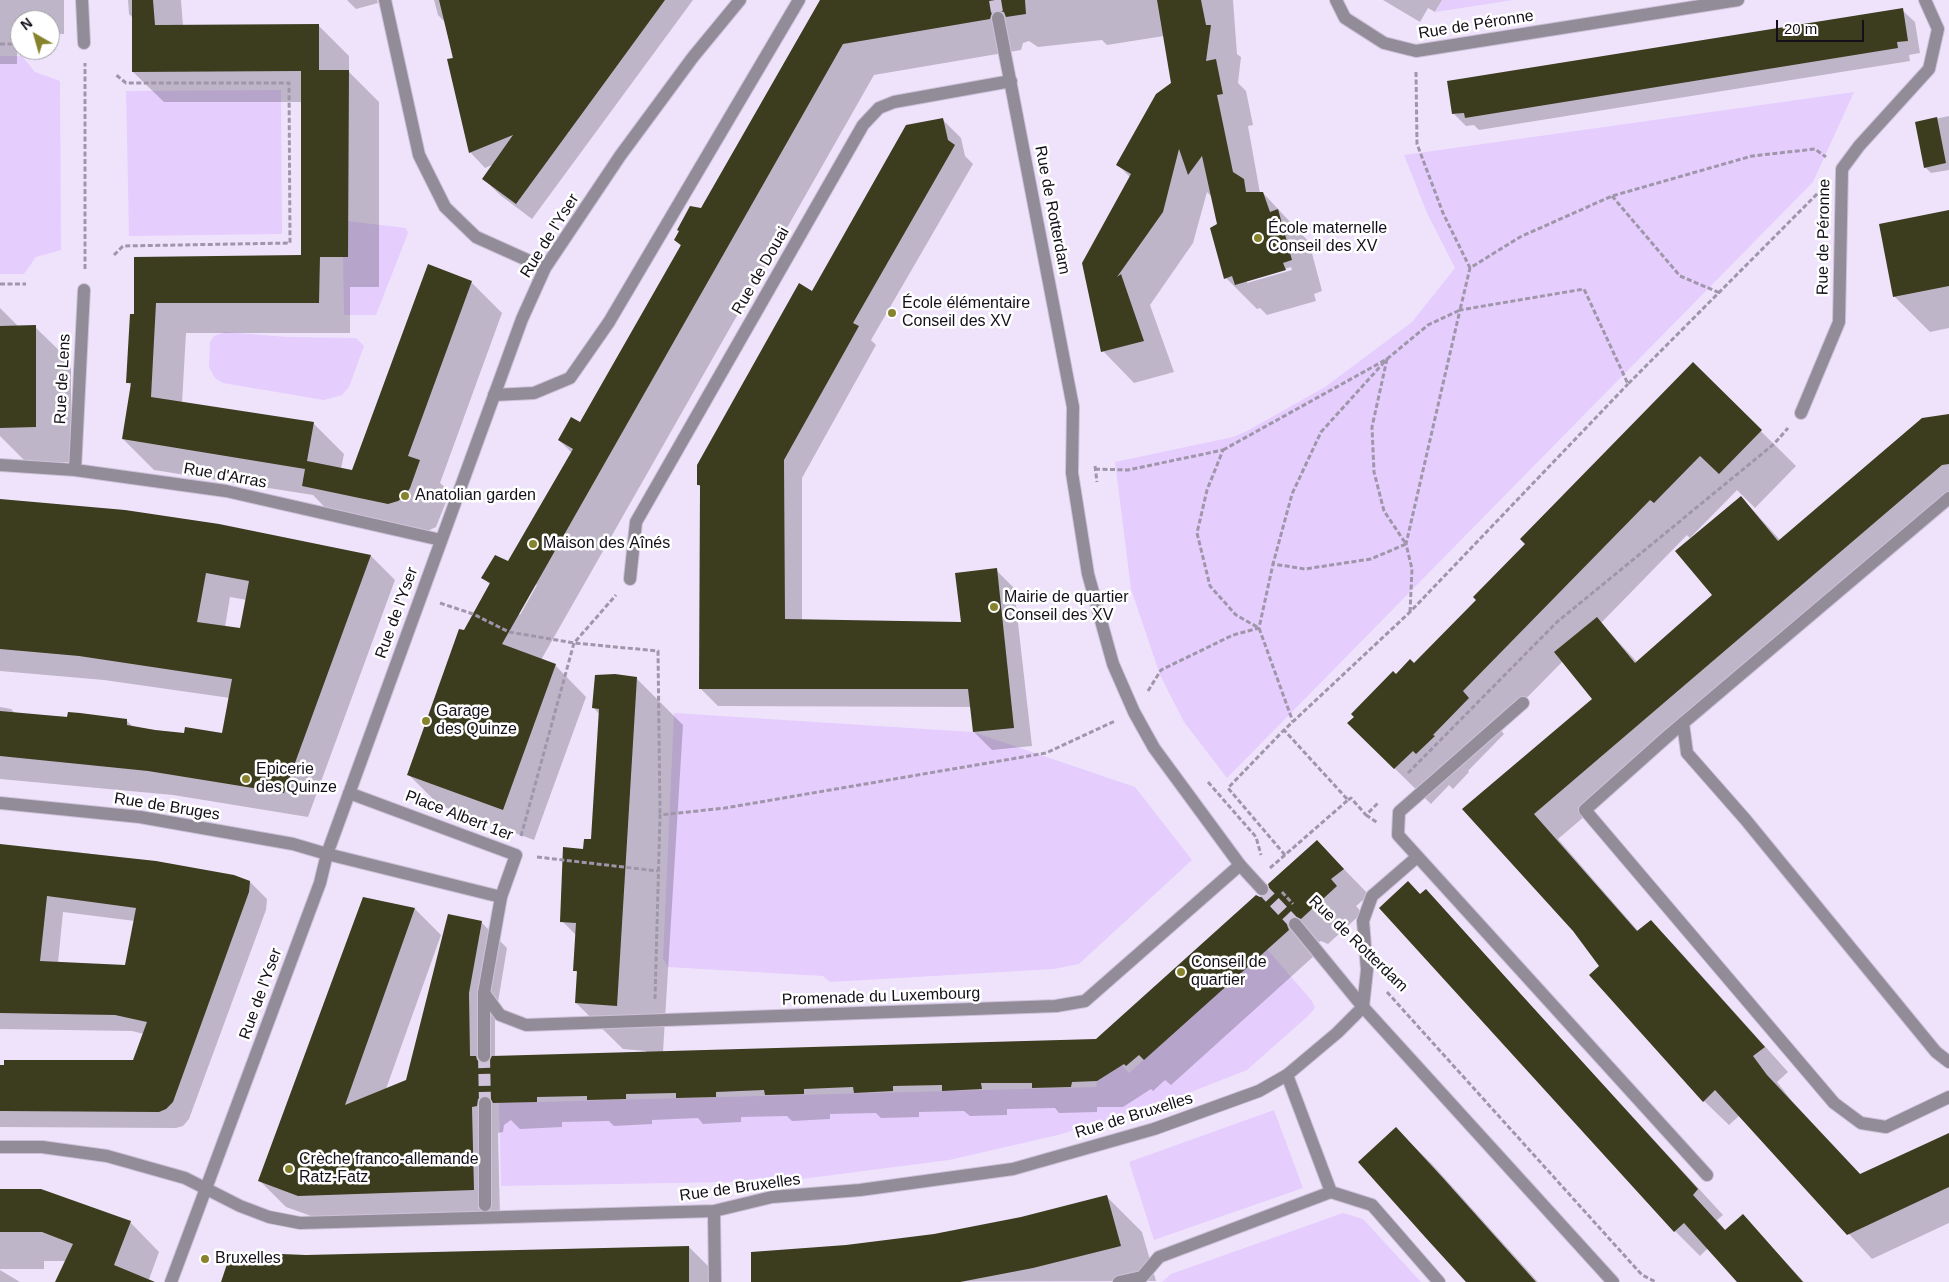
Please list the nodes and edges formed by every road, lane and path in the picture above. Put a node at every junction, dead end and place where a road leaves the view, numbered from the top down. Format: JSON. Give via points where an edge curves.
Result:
{"nodes":[{"id":1,"x":82,"y":0,"type":"edge"},
{"id":2,"x":385,"y":0,"type":"edge"},
{"id":3,"x":740,"y":0,"type":"edge"},
{"id":4,"x":799,"y":0,"type":"edge"},
{"id":5,"x":1336,"y":0,"type":"edge"},
{"id":6,"x":1738,"y":0,"type":"edge"},
{"id":7,"x":1925,"y":0,"type":"edge"},
{"id":8,"x":1688,"y":4,"type":"edge"},
{"id":9,"x":998,"y":18,"type":"tunnel mouth"},
{"id":10,"x":84,"y":43,"type":"dead end"},
{"id":11,"x":1416,"y":51,"type":"junction"},
{"id":12,"x":114,"y":74,"type":"dead end"},
{"id":13,"x":86,"y":78,"type":"dead end"},
{"id":14,"x":1011,"y":81,"type":"junction"},
{"id":15,"x":1842,"y":169,"type":"junction"},
{"id":16,"x":1612,"y":196,"type":"junction"},
{"id":17,"x":86,"y":253,"type":"dead end"},
{"id":18,"x":114,"y":255,"type":"dead end"},
{"id":19,"x":545,"y":268,"type":"junction"},
{"id":20,"x":1470,"y":268,"type":"junction"},
{"id":21,"x":0,"y":284,"type":"edge"},
{"id":22,"x":26,"y":284,"type":"dead end"},
{"id":23,"x":84,"y":290,"type":"dead end"},
{"id":24,"x":1720,"y":294,"type":"junction"},
{"id":25,"x":1460,"y":310,"type":"junction"},
{"id":26,"x":1387,"y":360,"type":"junction"},
{"id":27,"x":1628,"y":384,"type":"junction"},
{"id":28,"x":494,"y":395,"type":"junction"},
{"id":29,"x":1801,"y":413,"type":"joint"},
{"id":30,"x":1223,"y":450,"type":"junction"},
{"id":31,"x":1094,"y":461,"type":"dead end"},
{"id":32,"x":0,"y":465,"type":"edge"},
{"id":33,"x":1096,"y":469,"type":"junction"},
{"id":34,"x":75,"y":470,"type":"junction"},
{"id":35,"x":1072,"y":473,"type":"junction"},
{"id":36,"x":1098,"y":489,"type":"dead end"},
{"id":37,"x":1949,"y":498,"type":"edge"},
{"id":38,"x":441,"y":540,"type":"junction"},
{"id":39,"x":1406,"y":544,"type":"junction"},
{"id":40,"x":1273,"y":564,"type":"junction"},
{"id":41,"x":630,"y":579,"type":"joint"},
{"id":42,"x":439,"y":603,"type":"dead end"},
{"id":43,"x":1410,"y":612,"type":"junction"},
{"id":44,"x":1259,"y":628,"type":"junction"},
{"id":45,"x":574,"y":643,"type":"junction"},
{"id":46,"x":1144,"y":682,"type":"dead end"},
{"id":47,"x":1148,"y":691,"type":"junction"},
{"id":48,"x":1153,"y":700,"type":"dead end"},
{"id":49,"x":1523,"y":703,"type":"dead end"},
{"id":50,"x":1134,"y":712,"type":"junction"},
{"id":51,"x":1293,"y":722,"type":"junction"},
{"id":52,"x":1683,"y":723,"type":"junction"},
{"id":53,"x":1284,"y":730,"type":"junction"},
{"id":54,"x":1407,"y":774,"type":"dead end"},
{"id":55,"x":1206,"y":780,"type":"dead end"},
{"id":56,"x":349,"y":793,"type":"junction"},
{"id":57,"x":1348,"y":800,"type":"junction"},
{"id":58,"x":1380,"y":801,"type":"dead end"},
{"id":59,"x":0,"y":802,"type":"edge"},
{"id":60,"x":660,"y":815,"type":"junction"},
{"id":61,"x":326,"y":854,"type":"junction"},
{"id":62,"x":516,"y":855,"type":"junction"},
{"id":63,"x":1285,"y":855,"type":"junction"},
{"id":64,"x":1417,"y":857,"type":"junction"},
{"id":65,"x":1263,"y":864,"type":"dead end"},
{"id":66,"x":1240,"y":865,"type":"junction"},
{"id":67,"x":658,"y":871,"type":"junction"},
{"id":68,"x":1265,"y":873,"type":"dead end"},
{"id":69,"x":1279,"y":888,"type":"dead end"},
{"id":70,"x":1262,"y":889,"type":"tunnel mouth"},
{"id":71,"x":501,"y":897,"type":"junction"},
{"id":72,"x":1299,"y":910,"type":"dead end"},
{"id":73,"x":1295,"y":924,"type":"tunnel mouth"},
{"id":74,"x":1367,"y":970,"type":"junction"},
{"id":75,"x":484,"y":993,"type":"junction"},
{"id":76,"x":1363,"y":1007,"type":"junction"},
{"id":77,"x":654,"y":1022,"type":"junction"},
{"id":78,"x":484,"y":1056,"type":"tunnel mouth"},
{"id":79,"x":1949,"y":1062,"type":"edge"},
{"id":80,"x":1287,"y":1075,"type":"junction"},
{"id":81,"x":1949,"y":1098,"type":"edge"},
{"id":82,"x":486,"y":1103,"type":"tunnel mouth"},
{"id":83,"x":0,"y":1147,"type":"edge"},
{"id":84,"x":1707,"y":1175,"type":"dead end"},
{"id":85,"x":206,"y":1188,"type":"junction"},
{"id":86,"x":1331,"y":1192,"type":"junction"},
{"id":87,"x":485,"y":1205,"type":"dead end"},
{"id":88,"x":714,"y":1211,"type":"junction"},
{"id":89,"x":1142,"y":1280,"type":"edge"},
{"id":90,"x":171,"y":1282,"type":"edge"},
{"id":91,"x":716,"y":1282,"type":"edge"},
{"id":92,"x":1119,"y":1282,"type":"edge"},
{"id":93,"x":1439,"y":1282,"type":"edge"},
{"id":94,"x":1613,"y":1282,"type":"edge"},
{"id":95,"x":1656,"y":1282,"type":"edge"}],
"edges":[{"from":1,"to":10,"type":"street"},
{"from":2,"to":19,"type":"street","via":[[419,155],[445,207],[476,237]]},
{"from":3,"to":19,"type":"street","name":"Rue de l'Yser","via":[[620,156]]},
{"from":4,"to":28,"type":"street","via":[[609,322],[570,378],[534,393]]},
{"from":5,"to":11,"type":"street","name":"Rue de Péronne","via":[[1345,18],[1384,43]]},
{"from":6,"to":8,"type":"street","name":"Rue de Péronne"},
{"from":7,"to":15,"type":"street","name":"Rue de Péronne","via":[[1938,29],[1929,69]]},
{"from":8,"to":11,"type":"street","name":"Rue de Péronne"},
{"from":9,"to":14,"type":"street","name":"Rue de Rotterdam"},
{"from":11,"to":20,"type":"path","via":[[1417,144],[1443,213]]},
{"from":12,"to":18,"type":"path","via":[[126,83],[289,83],[290,243],[123,246]]},
{"from":13,"to":17,"type":"path"},
{"from":14,"to":35,"type":"street","name":"Rue de Rotterdam","via":[[1073,407]]},
{"from":14,"to":41,"type":"street","name":"Rue de Douai","via":[[894,102],[870,116],[636,522]]},
{"from":15,"to":16,"type":"path","via":[[1815,149],[1752,156]]},
{"from":15,"to":24,"type":"path"},
{"from":15,"to":29,"type":"street","name":"Rue de Péronne","via":[[1839,322]]},
{"from":16,"to":20,"type":"path","via":[[1520,237]]},
{"from":16,"to":24,"type":"path","via":[[1680,276]]},
{"from":19,"to":28,"type":"street","name":"Rue de l'Yser"},
{"from":20,"to":25,"type":"path"},
{"from":21,"to":22,"type":"path"},
{"from":23,"to":34,"type":"street","name":"Rue de Lens"},
{"from":24,"to":27,"type":"path"},
{"from":25,"to":26,"type":"path","via":[[1428,325]]},
{"from":25,"to":27,"type":"path","via":[[1584,290]]},
{"from":25,"to":39,"type":"path"},
{"from":26,"to":30,"type":"path"},
{"from":26,"to":39,"type":"path","via":[[1372,427],[1374,472],[1384,510]]},
{"from":26,"to":40,"type":"path","via":[[1320,432],[1292,494]]},
{"from":27,"to":43,"type":"path"},
{"from":28,"to":38,"type":"street","name":"Rue de l'Yser"},
{"from":29,"to":54,"type":"path","via":[[1774,444],[1557,622]]},
{"from":30,"to":33,"type":"path","via":[[1128,470]]},
{"from":30,"to":44,"type":"path","via":[[1207,490],[1197,533],[1210,586],[1236,615]]},
{"from":31,"to":33,"type":"path"},
{"from":32,"to":34,"type":"street","name":"Rue d'Arras"},
{"from":33,"to":35,"type":"path"},
{"from":33,"to":36,"type":"path"},
{"from":34,"to":38,"type":"street","name":"Rue d'Arras","via":[[226,491]]},
{"from":35,"to":50,"type":"street","name":"Rue de Rotterdam","via":[[1088,574],[1113,664]]},
{"from":37,"to":52,"type":"street"},
{"from":38,"to":56,"type":"street","name":"Rue de l'Yser"},
{"from":39,"to":40,"type":"path","via":[[1371,559],[1352,562],[1305,569]]},
{"from":39,"to":43,"type":"path","via":[[1412,569]]},
{"from":40,"to":44,"type":"path"},
{"from":41,"to":45,"type":"path"},
{"from":42,"to":45,"type":"path","via":[[473,614],[509,632]]},
{"from":43,"to":51,"type":"path"},
{"from":44,"to":47,"type":"path","via":[[1232,635],[1161,670]]},
{"from":44,"to":51,"type":"path"},
{"from":45,"to":60,"type":"path","via":[[658,651]]},
{"from":45,"to":62,"type":"path"},
{"from":46,"to":47,"type":"path"},
{"from":47,"to":48,"type":"path"},
{"from":47,"to":50,"type":"path"},
{"from":49,"to":64,"type":"street","via":[[1399,812],[1398,835]]},
{"from":50,"to":60,"type":"path","via":[[1046,753],[725,808]]},
{"from":50,"to":66,"type":"street","name":"Rue de Rotterdam","via":[[1154,748]]},
{"from":51,"to":53,"type":"path"},
{"from":52,"to":79,"type":"street","via":[[1687,754],[1745,819],[1936,1052]]},
{"from":52,"to":81,"type":"street","via":[[1585,810],[1834,1103],[1861,1122],[1886,1127]]},
{"from":53,"to":57,"type":"path"},
{"from":53,"to":63,"type":"path","via":[[1228,788]]},
{"from":55,"to":65,"type":"path","via":[[1256,837]]},
{"from":56,"to":61,"type":"street","name":"Rue de l'Yser"},
{"from":56,"to":62,"type":"street","name":"Place Albert 1er"},
{"from":57,"to":58,"type":"path","via":[[1351,798],[1366,815]]},
{"from":57,"to":63,"type":"path"},
{"from":59,"to":61,"type":"street","name":"Rue de Bruges","via":[[140,818],[293,844]]},
{"from":60,"to":67,"type":"path"},
{"from":61,"to":71,"type":"street"},
{"from":61,"to":85,"type":"street","name":"Rue de l'Yser","via":[[320,883]]},
{"from":62,"to":67,"type":"path"},
{"from":62,"to":71,"type":"street","name":"Place Albert 1er"},
{"from":63,"to":68,"type":"path"},
{"from":64,"to":74,"type":"street","via":[[1372,896],[1363,921]]},
{"from":64,"to":84,"type":"street"},
{"from":66,"to":70,"type":"street","name":"Rue de Rotterdam"},
{"from":66,"to":77,"type":"street","name":"Promenade du Luxembourg","via":[[1085,1001],[1056,1006]]},
{"from":67,"to":77,"type":"path"},
{"from":69,"to":72,"type":"path","name":"Rue de Rotterdam"},
{"from":71,"to":75,"type":"street","name":"Place Albert 1er"},
{"from":73,"to":76,"type":"street","name":"Rue de Rotterdam"},
{"from":74,"to":76,"type":"street"},
{"from":74,"to":95,"type":"path","name":"Rue de Rotterdam","via":[[1642,1275]]},
{"from":75,"to":77,"type":"street","name":"Promenade du Luxembourg","via":[[500,1015],[526,1025]]},
{"from":75,"to":78,"type":"street","name":"Place Albert 1er"},
{"from":76,"to":80,"type":"street","name":"Rue de Bruxelles"},
{"from":76,"to":94,"type":"street","name":"Rue de Rotterdam"},
{"from":80,"to":86,"type":"street"},
{"from":80,"to":88,"type":"street","name":"Rue de Bruxelles","via":[[1259,1092],[1154,1129],[1013,1169],[860,1190],[772,1197]]},
{"from":82,"to":87,"type":"street"},
{"from":83,"to":85,"type":"street","name":"Rue de Bruxelles","via":[[42,1147],[107,1156],[180,1176]]},
{"from":85,"to":88,"type":"street","name":"Rue de Bruxelles","via":[[269,1217],[300,1223]]},
{"from":85,"to":90,"type":"street","name":"Rue de l'Yser"},
{"from":86,"to":89,"type":"street","via":[[1159,1257]]},
{"from":86,"to":93,"type":"street","via":[[1372,1205]]},
{"from":88,"to":91,"type":"street"},
{"from":89,"to":92,"type":"street"}]}
